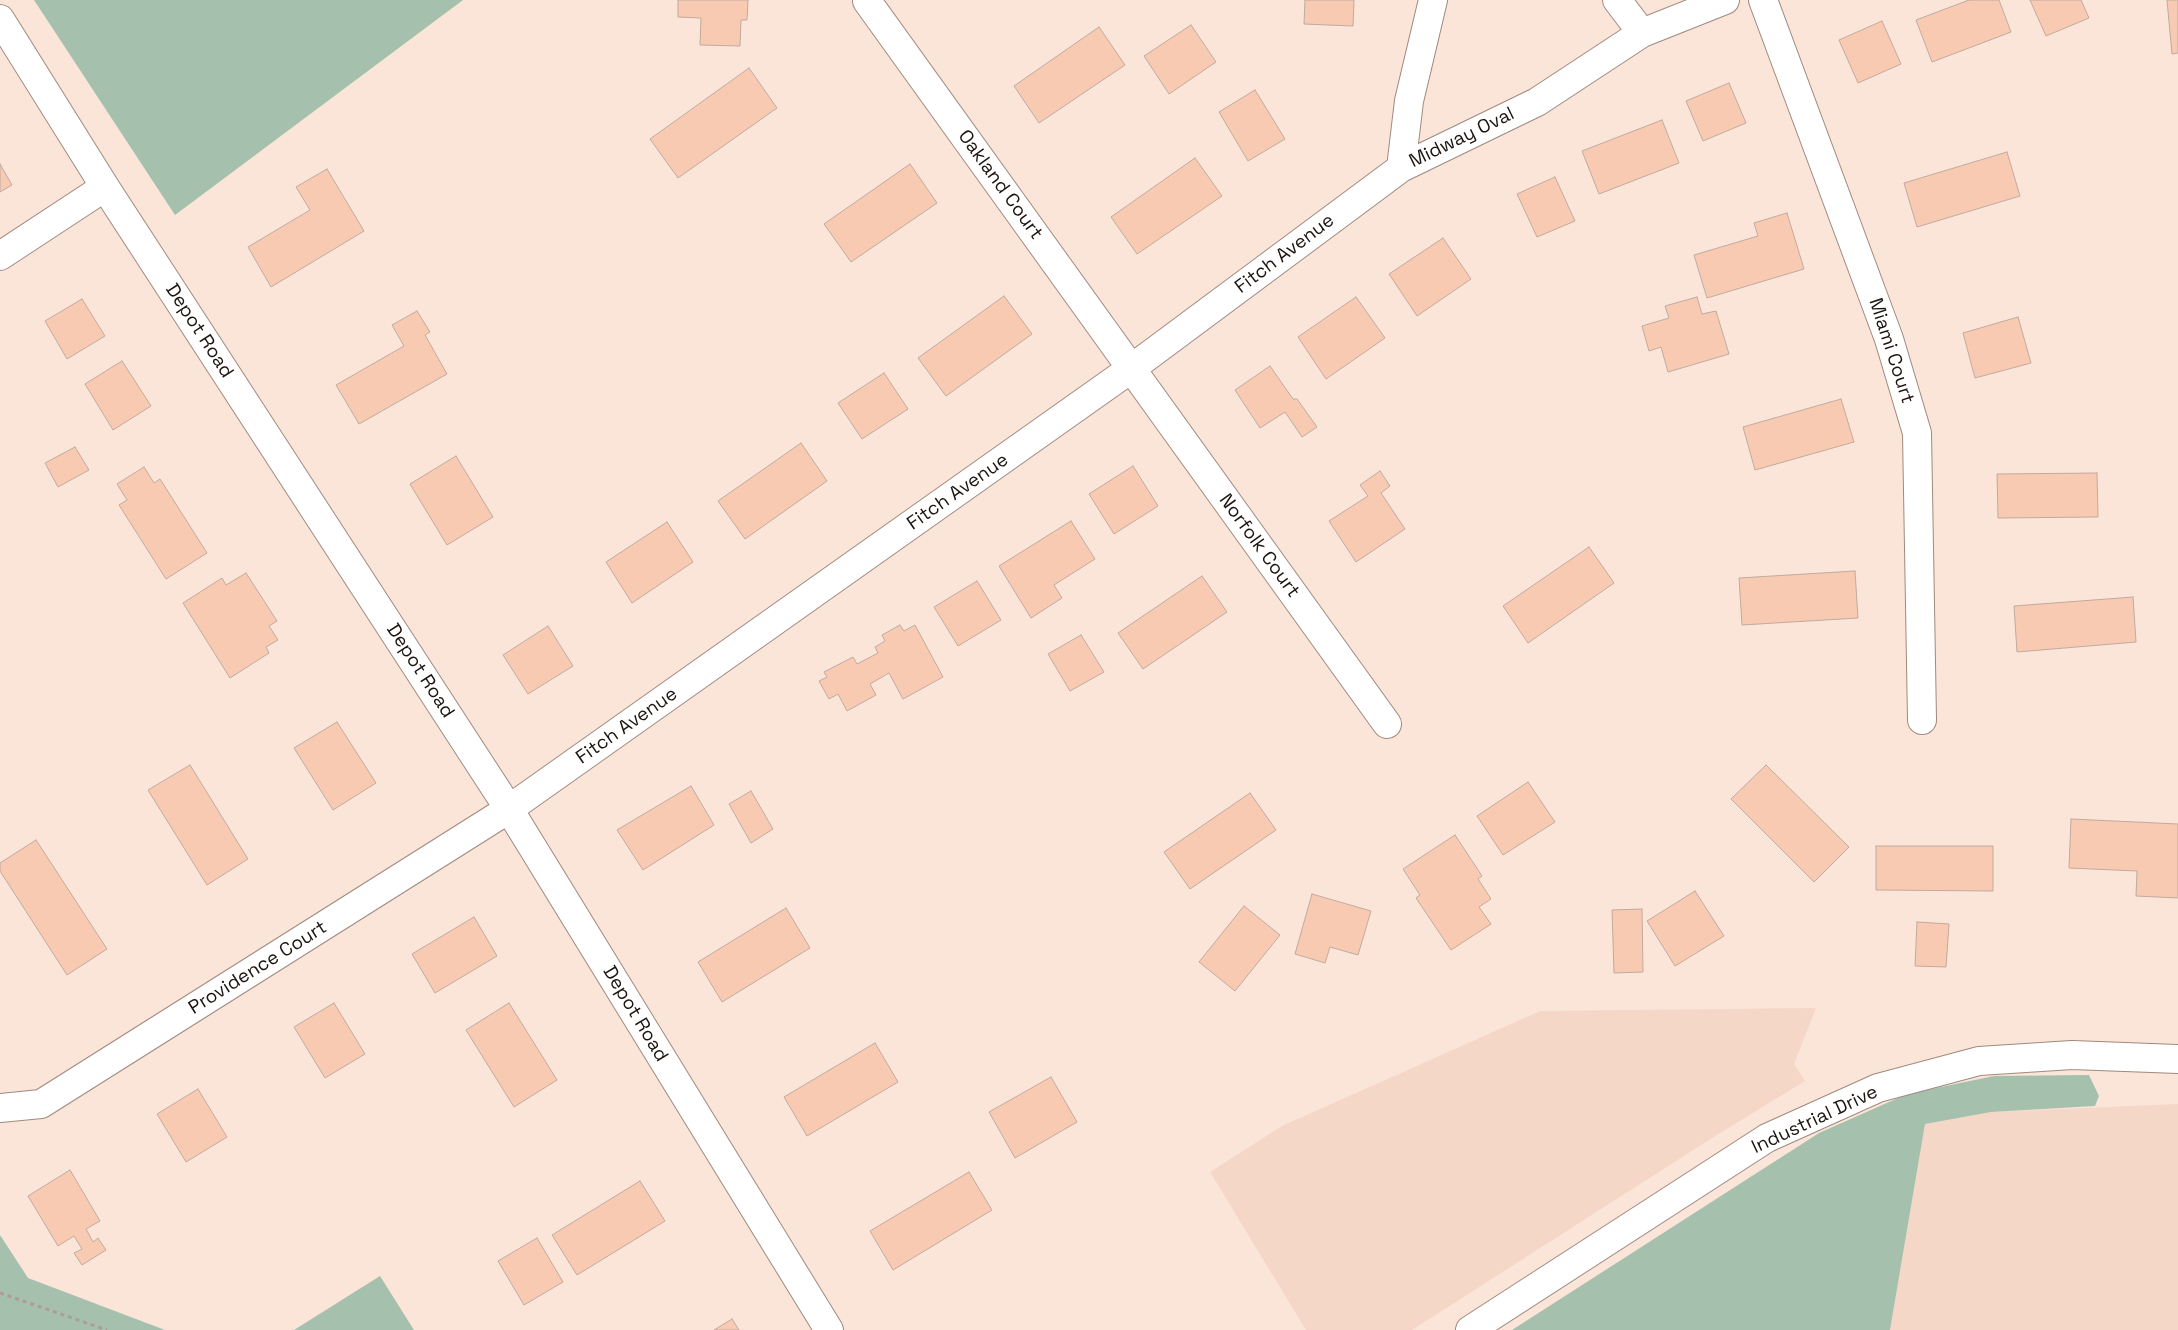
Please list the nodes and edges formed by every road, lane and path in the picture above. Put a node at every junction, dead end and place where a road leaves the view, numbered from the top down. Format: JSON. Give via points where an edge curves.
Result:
{"nodes":[{"id":1,"x":1433,"y":0,"type":"edge"},
{"id":2,"x":1617,"y":0,"type":"edge"},
{"id":3,"x":1725,"y":0,"type":"edge"},
{"id":4,"x":1763,"y":0,"type":"edge"},
{"id":5,"x":867,"y":1,"type":"dead end"},
{"id":6,"x":0,"y":19,"type":"edge"},
{"id":7,"x":1642,"y":33,"type":"junction"},
{"id":8,"x":1401,"y":168,"type":"junction"},
{"id":9,"x":105,"y":187,"type":"junction"},
{"id":10,"x":0,"y":256,"type":"edge"},
{"id":11,"x":1132,"y":368,"type":"junction"},
{"id":12,"x":1922,"y":720,"type":"dead end"},
{"id":13,"x":1387,"y":724,"type":"dead end"},
{"id":14,"x":510,"y":809,"type":"junction"},
{"id":15,"x":2178,"y":1060,"type":"edge"},
{"id":16,"x":0,"y":1108,"type":"edge"},
{"id":17,"x":0,"y":1293,"type":"edge"},
{"id":18,"x":107,"y":1330,"type":"edge"},
{"id":19,"x":828,"y":1330,"type":"edge"},
{"id":20,"x":1470,"y":1330,"type":"edge"}],
"edges":[{"from":1,"to":8,"type":"street","name":"Midway Oval","via":[[1409,101]]},
{"from":2,"to":7,"type":"street"},
{"from":3,"to":7,"type":"street","name":"Midway Oval"},
{"from":4,"to":12,"type":"street","name":"Miami Court","via":[[1889,338],[1917,433]]},
{"from":5,"to":11,"type":"street","name":"Oakland Court"},
{"from":6,"to":9,"type":"street","name":"Depot Road"},
{"from":7,"to":8,"type":"street","name":"Midway Oval","via":[[1537,102]]},
{"from":8,"to":11,"type":"street","name":"Fitch Avenue"},
{"from":9,"to":10,"type":"street"},
{"from":9,"to":14,"type":"street","name":"Depot Road"},
{"from":11,"to":13,"type":"street","name":"Norfolk Court"},
{"from":11,"to":14,"type":"street","name":"Fitch Avenue"},
{"from":14,"to":16,"type":"street","name":"Providence Court","via":[[41,1104]]},
{"from":14,"to":19,"type":"street","name":"Depot Road"},
{"from":15,"to":20,"type":"street","name":"Industrial Drive","via":[[2072,1055],[1979,1061],[1878,1088],[1767,1138]]},
{"from":17,"to":18,"type":"path"}]}
